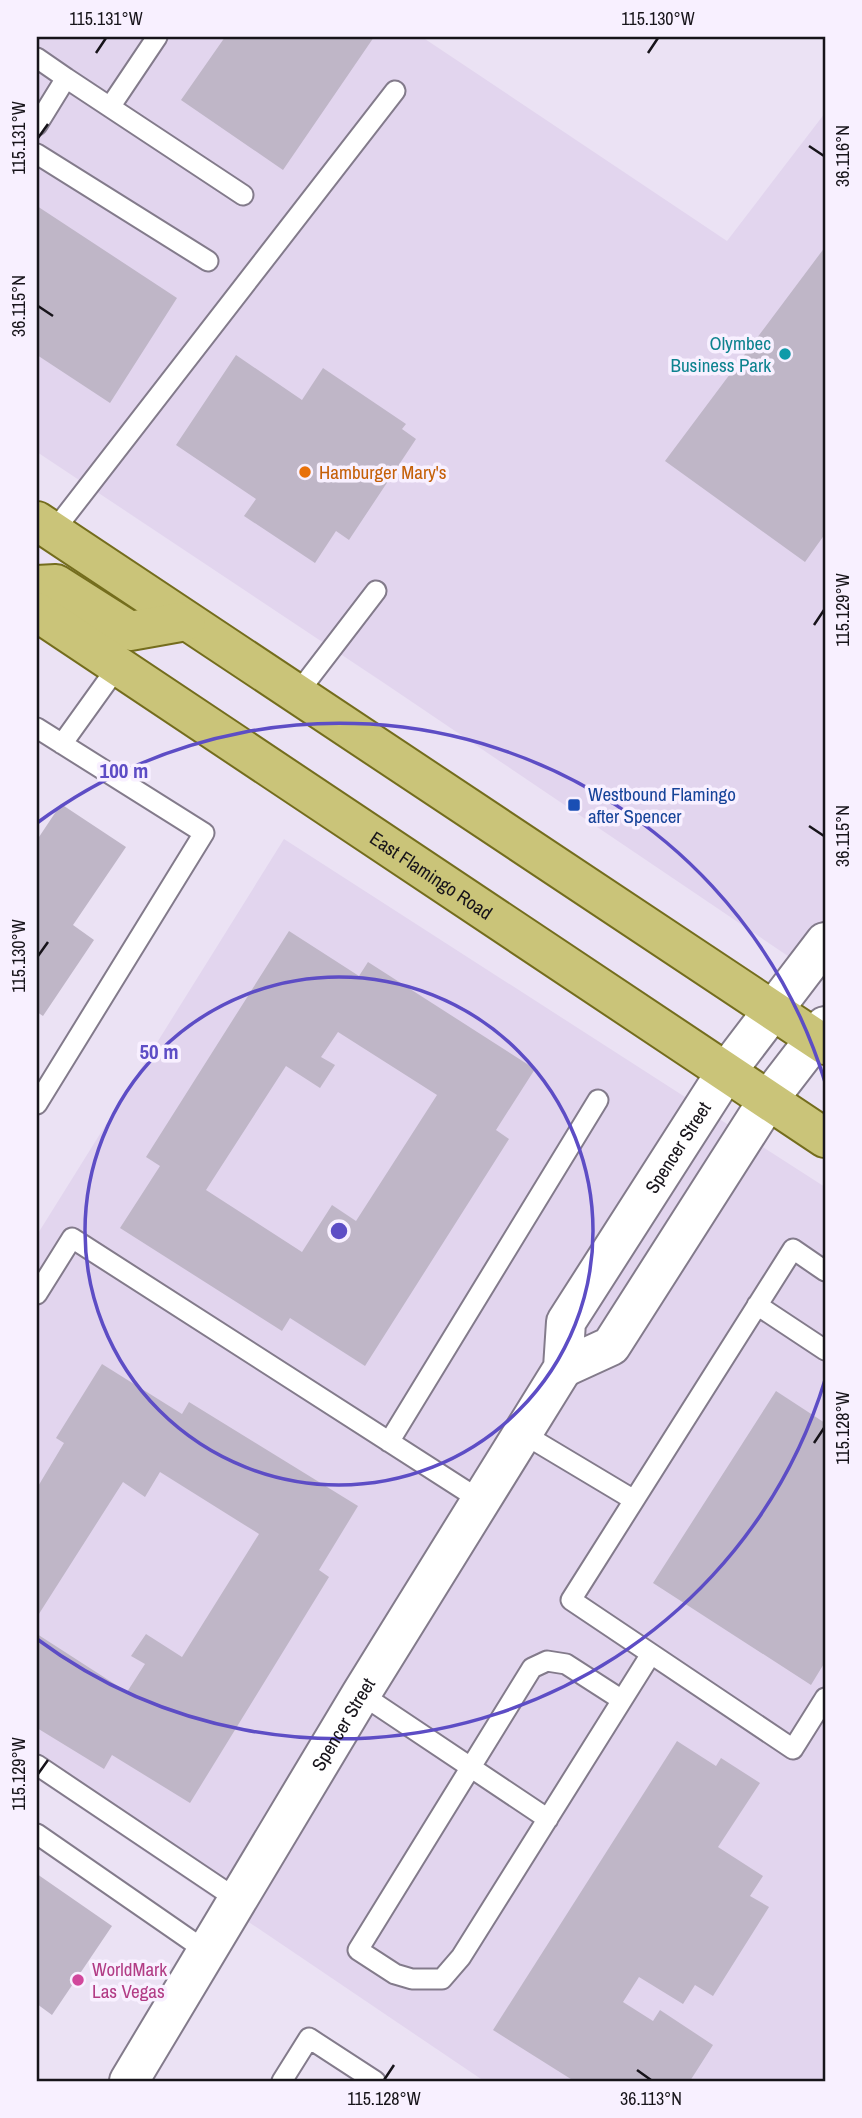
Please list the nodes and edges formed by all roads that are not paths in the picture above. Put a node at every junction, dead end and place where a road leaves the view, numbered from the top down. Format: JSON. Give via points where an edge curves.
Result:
{"nodes":[{"id":1,"x":155,"y":37,"type":"edge"},
{"id":2,"x":37,"y":58,"type":"edge"},
{"id":3,"x":66,"y":78,"type":"junction"},
{"id":4,"x":395,"y":91,"type":"dead end"},
{"id":5,"x":110,"y":107,"type":"junction"},
{"id":6,"x":37,"y":125,"type":"edge"},
{"id":7,"x":37,"y":154,"type":"edge"},
{"id":8,"x":243,"y":195,"type":"dead end"},
{"id":9,"x":208,"y":261,"type":"dead end"},
{"id":10,"x":42,"y":530,"type":"edge"},
{"id":11,"x":37,"y":585,"type":"edge"},
{"id":12,"x":376,"y":591,"type":"dead end"},
{"id":13,"x":37,"y":612,"type":"edge"},
{"id":14,"x":186,"y":621,"type":"junction"},
{"id":15,"x":118,"y":666,"type":"junction"},
{"id":16,"x":297,"y":694,"type":"junction"},
{"id":17,"x":37,"y":728,"type":"edge"},
{"id":18,"x":62,"y":744,"type":"junction"},
{"id":19,"x":825,"y":942,"type":"edge"},
{"id":20,"x":771,"y":1011,"type":"junction"},
{"id":21,"x":822,"y":1037,"type":"edge"},
{"id":22,"x":726,"y":1072,"type":"junction"},
{"id":23,"x":598,"y":1100,"type":"dead end"},
{"id":24,"x":768,"y":1100,"type":"junction"},
{"id":25,"x":37,"y":1104,"type":"edge"},
{"id":26,"x":825,"y":1138,"type":"edge"},
{"id":27,"x":825,"y":1271,"type":"edge"},
{"id":28,"x":37,"y":1294,"type":"edge"},
{"id":29,"x":757,"y":1305,"type":"junction"},
{"id":30,"x":825,"y":1350,"type":"edge"},
{"id":31,"x":563,"y":1368,"type":"junction"},
{"id":32,"x":522,"y":1433,"type":"junction"},
{"id":33,"x":389,"y":1442,"type":"junction"},
{"id":34,"x":480,"y":1500,"type":"junction"},
{"id":35,"x":634,"y":1500,"type":"junction"},
{"id":36,"x":651,"y":1654,"type":"junction"},
{"id":37,"x":361,"y":1694,"type":"junction"},
{"id":38,"x":825,"y":1698,"type":"edge"},
{"id":39,"x":622,"y":1700,"type":"junction"},
{"id":40,"x":37,"y":1765,"type":"edge"},
{"id":41,"x":471,"y":1767,"type":"junction"},
{"id":42,"x":548,"y":1819,"type":"junction"},
{"id":43,"x":37,"y":1834,"type":"edge"},
{"id":44,"x":238,"y":1900,"type":"junction"},
{"id":45,"x":206,"y":1951,"type":"junction"},
{"id":46,"x":129,"y":2081,"type":"edge"},
{"id":47,"x":282,"y":2081,"type":"edge"},
{"id":48,"x":375,"y":2081,"type":"edge"}],
"edges":[{"from":1,"to":5,"type":"lane"},
{"from":2,"to":3,"type":"lane"},
{"from":3,"to":5,"type":"lane"},
{"from":3,"to":6,"type":"lane"},
{"from":4,"to":10,"type":"lane"},
{"from":5,"to":8,"type":"lane"},
{"from":7,"to":9,"type":"lane"},
{"from":10,"to":14,"type":"main road"},
{"from":11,"to":14,"type":"main road","via":[[56,584],[130,631]]},
{"from":12,"to":16,"type":"lane"},
{"from":13,"to":15,"type":"main road","name":"East Flamingo Road"},
{"from":14,"to":16,"type":"main road"},
{"from":15,"to":18,"type":"lane"},
{"from":15,"to":22,"type":"main road","name":"East Flamingo Road"},
{"from":16,"to":20,"type":"main road"},
{"from":17,"to":18,"type":"lane"},
{"from":18,"to":25,"type":"lane","via":[[204,833]]},
{"from":19,"to":20,"type":"street","name":"Spencer Street"},
{"from":20,"to":21,"type":"main road"},
{"from":20,"to":22,"type":"street","name":"Spencer Street"},
{"from":21,"to":24,"type":"street"},
{"from":22,"to":24,"type":"main road","name":"East Flamingo Road"},
{"from":22,"to":31,"type":"street","name":"Spencer Street","via":[[566,1322]]},
{"from":23,"to":33,"type":"lane"},
{"from":24,"to":26,"type":"main road","name":"East Flamingo Road"},
{"from":24,"to":31,"type":"street","via":[[611,1346]]},
{"from":27,"to":29,"type":"lane","via":[[793,1249]]},
{"from":28,"to":33,"type":"lane","via":[[72,1238]]},
{"from":29,"to":30,"type":"lane"},
{"from":29,"to":35,"type":"lane"},
{"from":31,"to":32,"type":"street","name":"Spencer Street"},
{"from":32,"to":34,"type":"street","name":"Spencer Street"},
{"from":32,"to":35,"type":"lane"},
{"from":33,"to":34,"type":"lane"},
{"from":34,"to":37,"type":"street","name":"Spencer Street"},
{"from":35,"to":36,"type":"lane","via":[[571,1600]]},
{"from":36,"to":38,"type":"lane","via":[[793,1749]]},
{"from":36,"to":39,"type":"lane"},
{"from":37,"to":41,"type":"lane"},
{"from":37,"to":44,"type":"street","name":"Spencer Street"},
{"from":39,"to":41,"type":"lane","via":[[566,1664],[547,1661],[532,1668]]},
{"from":39,"to":42,"type":"lane"},
{"from":40,"to":44,"type":"lane"},
{"from":41,"to":42,"type":"lane"},
{"from":41,"to":42,"type":"lane","via":[[358,1950],[395,1974],[442,1979],[461,1957]]},
{"from":43,"to":45,"type":"lane"},
{"from":44,"to":45,"type":"street","name":"Spencer Street"},
{"from":45,"to":46,"type":"street","name":"Spencer Street"},
{"from":47,"to":48,"type":"lane","via":[[309,2038]]}]}
